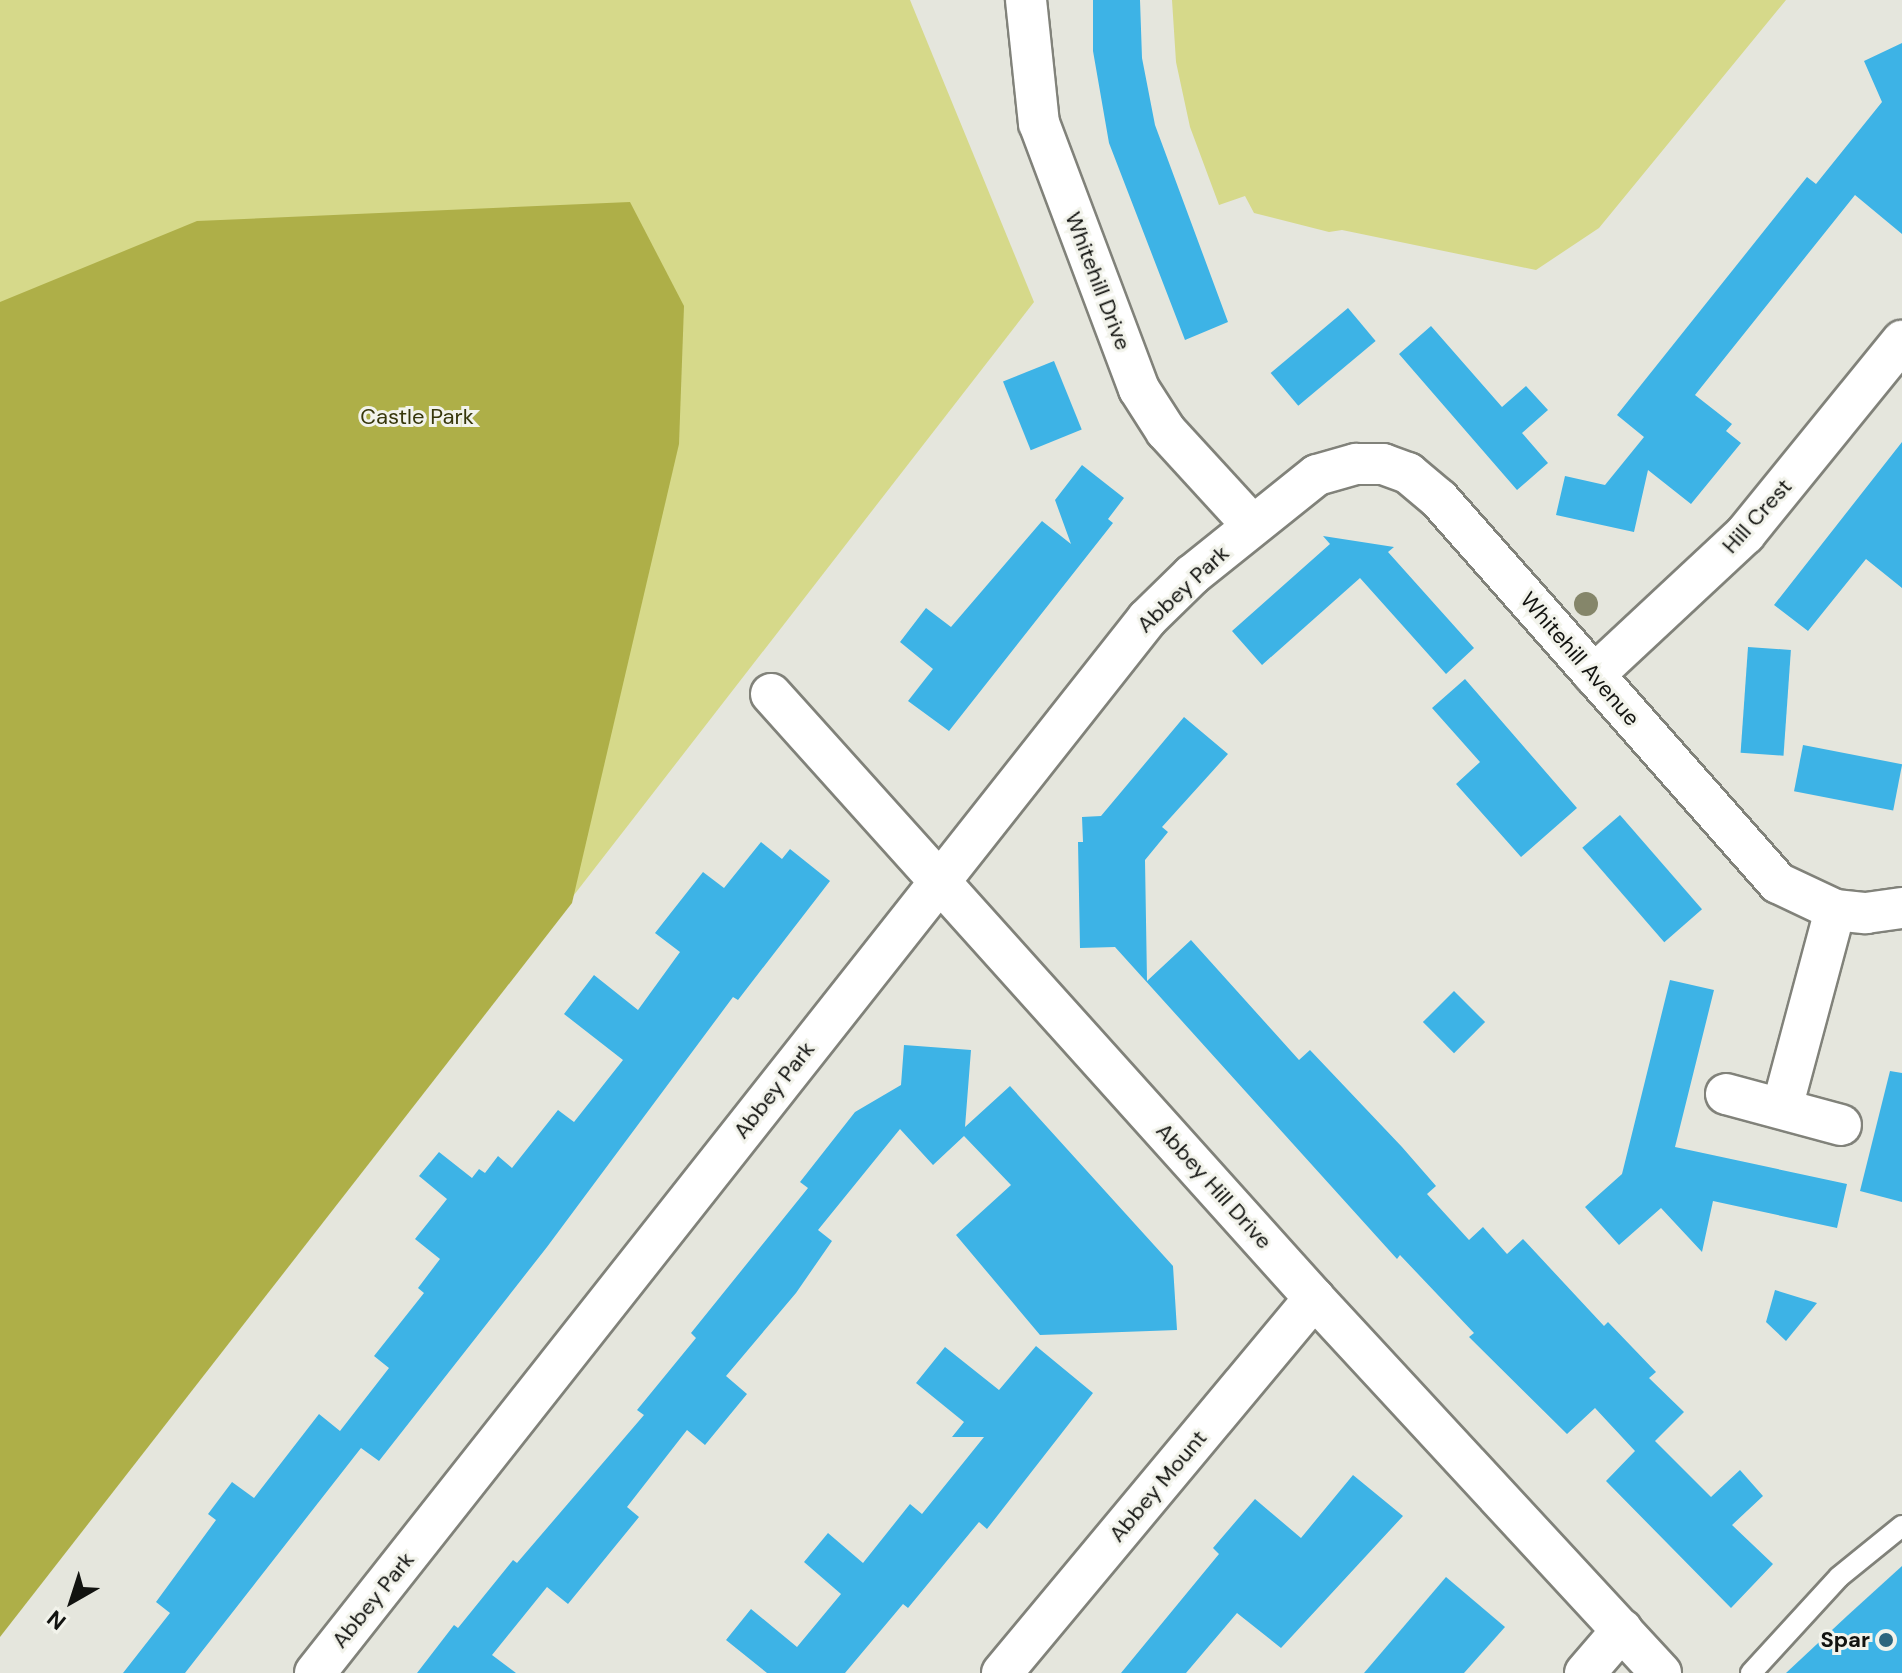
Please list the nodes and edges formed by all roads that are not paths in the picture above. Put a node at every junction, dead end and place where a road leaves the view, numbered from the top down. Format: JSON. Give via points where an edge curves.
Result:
{"nodes":[{"id":1,"x":1026,"y":0,"type":"edge"},
{"id":2,"x":1902,"y":341,"type":"edge"},
{"id":3,"x":1252,"y":525,"type":"junction"},
{"id":4,"x":1594,"y":675,"type":"junction"},
{"id":5,"x":771,"y":694,"type":"dead end"},
{"id":6,"x":940,"y":879,"type":"junction"},
{"id":7,"x":1902,"y":908,"type":"edge"},
{"id":8,"x":1835,"y":910,"type":"junction"},
{"id":9,"x":1726,"y":1094,"type":"dead end"},
{"id":10,"x":1782,"y":1108,"type":"junction"},
{"id":11,"x":1841,"y":1125,"type":"dead end"},
{"id":12,"x":1314,"y":1298,"type":"junction"},
{"id":13,"x":1902,"y":1526,"type":"edge"},
{"id":14,"x":1622,"y":1630,"type":"junction"},
{"id":15,"x":315,"y":1673,"type":"edge"},
{"id":16,"x":1002,"y":1673,"type":"edge"},
{"id":17,"x":1585,"y":1673,"type":"edge"},
{"id":18,"x":1661,"y":1673,"type":"edge"},
{"id":19,"x":1751,"y":1673,"type":"edge"}],
"edges":[{"from":1,"to":3,"type":"street","name":"Whitehill Drive","via":[[1039,123],[1139,389],[1166,431]]},
{"from":2,"to":4,"type":"street","name":"Hill Crest","via":[[1745,534]]},
{"from":3,"to":4,"type":"street","name":"Whitehill Avenue","via":[[1317,475],[1356,464],[1383,464],[1408,473],[1439,499]]},
{"from":3,"to":6,"type":"street","name":"Abbey Park","via":[[1147,619]]},
{"from":4,"to":8,"type":"street","name":"Whitehill Avenue","via":[[1757,863],[1778,883]]},
{"from":5,"to":6,"type":"street","name":"Abbey Hill Drive"},
{"from":6,"to":12,"type":"street","name":"Abbey Hill Drive"},
{"from":6,"to":15,"type":"street","name":"Abbey Park"},
{"from":7,"to":8,"type":"street","name":"Whitehill Avenue"},
{"from":8,"to":10,"type":"street"},
{"from":9,"to":10,"type":"street"},
{"from":10,"to":11,"type":"street"},
{"from":12,"to":14,"type":"street","name":"Abbey Hill Drive"},
{"from":12,"to":16,"type":"street","name":"Abbey Mount"},
{"from":13,"to":19,"type":"lane","via":[[1839,1577]]},
{"from":14,"to":17,"type":"street"},
{"from":14,"to":18,"type":"street","name":"Abbey Hill Drive"}]}
